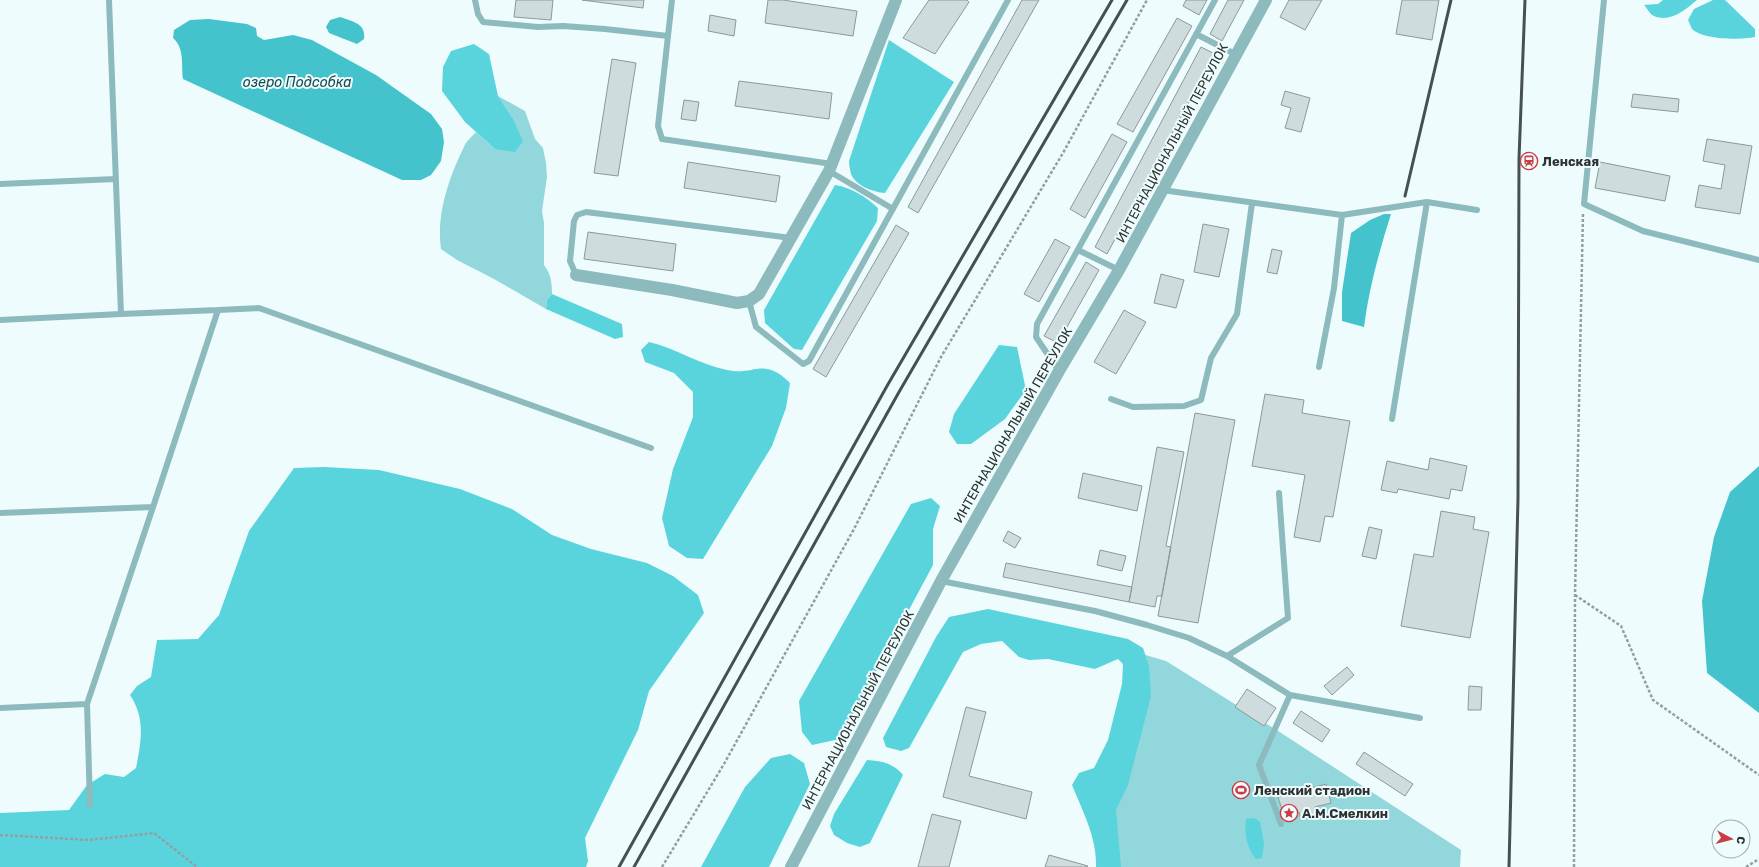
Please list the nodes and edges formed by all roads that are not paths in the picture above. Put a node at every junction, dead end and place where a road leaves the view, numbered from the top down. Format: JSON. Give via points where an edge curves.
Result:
{"nodes":[{"id":1,"x":109,"y":0,"type":"edge"},
{"id":2,"x":475,"y":0,"type":"edge"},
{"id":3,"x":672,"y":0,"type":"edge"},
{"id":4,"x":896,"y":0,"type":"edge"},
{"id":5,"x":1008,"y":0,"type":"edge"},
{"id":6,"x":1215,"y":0,"type":"edge"},
{"id":7,"x":1266,"y":0,"type":"edge"},
{"id":8,"x":1604,"y":0,"type":"edge"},
{"id":9,"x":1196,"y":34,"type":"junction"},
{"id":10,"x":668,"y":36,"type":"junction"},
{"id":11,"x":1235,"y":54,"type":"junction"},
{"id":12,"x":830,"y":167,"type":"junction"},
{"id":13,"x":116,"y":179,"type":"junction"},
{"id":14,"x":0,"y":184,"type":"edge"},
{"id":15,"x":1162,"y":190,"type":"junction"},
{"id":16,"x":1427,"y":202,"type":"junction"},
{"id":17,"x":1252,"y":203,"type":"junction"},
{"id":18,"x":893,"y":209,"type":"junction"},
{"id":19,"x":1478,"y":210,"type":"dead end"},
{"id":20,"x":1342,"y":215,"type":"junction"},
{"id":21,"x":791,"y":238,"type":"junction"},
{"id":22,"x":1078,"y":250,"type":"junction"},
{"id":23,"x":1759,"y":260,"type":"edge"},
{"id":24,"x":1119,"y":270,"type":"junction"},
{"id":25,"x":576,"y":274,"type":"joint"},
{"id":26,"x":749,"y":301,"type":"junction"},
{"id":27,"x":218,"y":310,"type":"junction"},
{"id":28,"x":121,"y":314,"type":"junction"},
{"id":29,"x":0,"y":320,"type":"edge"},
{"id":30,"x":1319,"y":367,"type":"dead end"},
{"id":31,"x":1059,"y":371,"type":"junction"},
{"id":32,"x":1111,"y":399,"type":"dead end"},
{"id":33,"x":1392,"y":419,"type":"dead end"},
{"id":34,"x":651,"y":448,"type":"dead end"},
{"id":35,"x":1279,"y":493,"type":"dead end"},
{"id":36,"x":153,"y":507,"type":"junction"},
{"id":37,"x":0,"y":513,"type":"edge"},
{"id":38,"x":941,"y":581,"type":"junction"},
{"id":39,"x":1227,"y":656,"type":"junction"},
{"id":40,"x":1290,"y":694,"type":"junction"},
{"id":41,"x":87,"y":704,"type":"junction"},
{"id":42,"x":0,"y":708,"type":"edge"},
{"id":43,"x":1420,"y":718,"type":"dead end"},
{"id":44,"x":90,"y":805,"type":"dead end"},
{"id":45,"x":1281,"y":824,"type":"dead end"},
{"id":46,"x":791,"y":867,"type":"edge"}],
"edges":[{"from":1,"to":13,"type":"lane"},
{"from":2,"to":10,"type":"lane","via":[[483,22],[538,27],[570,26]]},
{"from":3,"to":10,"type":"lane"},
{"from":4,"to":12,"type":"street"},
{"from":5,"to":18,"type":"lane"},
{"from":6,"to":9,"type":"lane"},
{"from":7,"to":11,"type":"street","name":"ИНТЕРНАЦИОНАЛЬНЫЙ ПЕРЕУЛОК"},
{"from":8,"to":23,"type":"lane","via":[[1584,204],[1643,231]]},
{"from":9,"to":11,"type":"lane"},
{"from":9,"to":22,"type":"lane"},
{"from":10,"to":12,"type":"lane","via":[[658,126],[662,139]]},
{"from":11,"to":15,"type":"street","name":"ИНТЕРНАЦИОНАЛЬНЫЙ ПЕРЕУЛОК"},
{"from":12,"to":18,"type":"lane"},
{"from":12,"to":21,"type":"street"},
{"from":13,"to":14,"type":"lane"},
{"from":13,"to":28,"type":"lane"},
{"from":15,"to":17,"type":"lane"},
{"from":15,"to":24,"type":"street","name":"ИНТЕРНАЦИОНАЛЬНЫЙ ПЕРЕУЛОК"},
{"from":16,"to":19,"type":"lane"},
{"from":16,"to":20,"type":"lane"},
{"from":16,"to":33,"type":"lane"},
{"from":17,"to":20,"type":"lane"},
{"from":17,"to":32,"type":"lane","via":[[1237,314],[1211,358],[1200,400],[1184,406],[1133,407]]},
{"from":18,"to":26,"type":"lane","via":[[809,361],[803,364],[756,327]]},
{"from":20,"to":30,"type":"lane","via":[[1334,288]]},
{"from":21,"to":25,"type":"lane","via":[[586,212],[577,215],[574,221],[570,261]]},
{"from":21,"to":26,"type":"street","via":[[759,294]]},
{"from":22,"to":24,"type":"lane"},
{"from":22,"to":31,"type":"lane","via":[[1037,324],[1036,337]]},
{"from":24,"to":31,"type":"street","name":"ИНТЕРНАЦИОНАЛЬНЫЙ ПЕРЕУЛОК"},
{"from":25,"to":26,"type":"street","via":[[737,303]]},
{"from":27,"to":28,"type":"lane"},
{"from":27,"to":34,"type":"lane","via":[[259,308]]},
{"from":27,"to":36,"type":"lane"},
{"from":28,"to":29,"type":"lane"},
{"from":31,"to":38,"type":"street","name":"ИНТЕРНАЦИОНАЛЬНЫЙ ПЕРЕУЛОК"},
{"from":35,"to":39,"type":"lane","via":[[1288,618]]},
{"from":36,"to":37,"type":"lane"},
{"from":36,"to":41,"type":"lane"},
{"from":38,"to":39,"type":"lane","via":[[1095,611],[1189,638]]},
{"from":38,"to":46,"type":"street","name":"ИНТЕРНАЦИОНАЛЬНЫЙ ПЕРЕУЛОК"},
{"from":39,"to":40,"type":"lane"},
{"from":40,"to":43,"type":"lane"},
{"from":40,"to":45,"type":"lane","via":[[1259,765]]},
{"from":41,"to":42,"type":"lane"},
{"from":41,"to":44,"type":"lane"}]}
